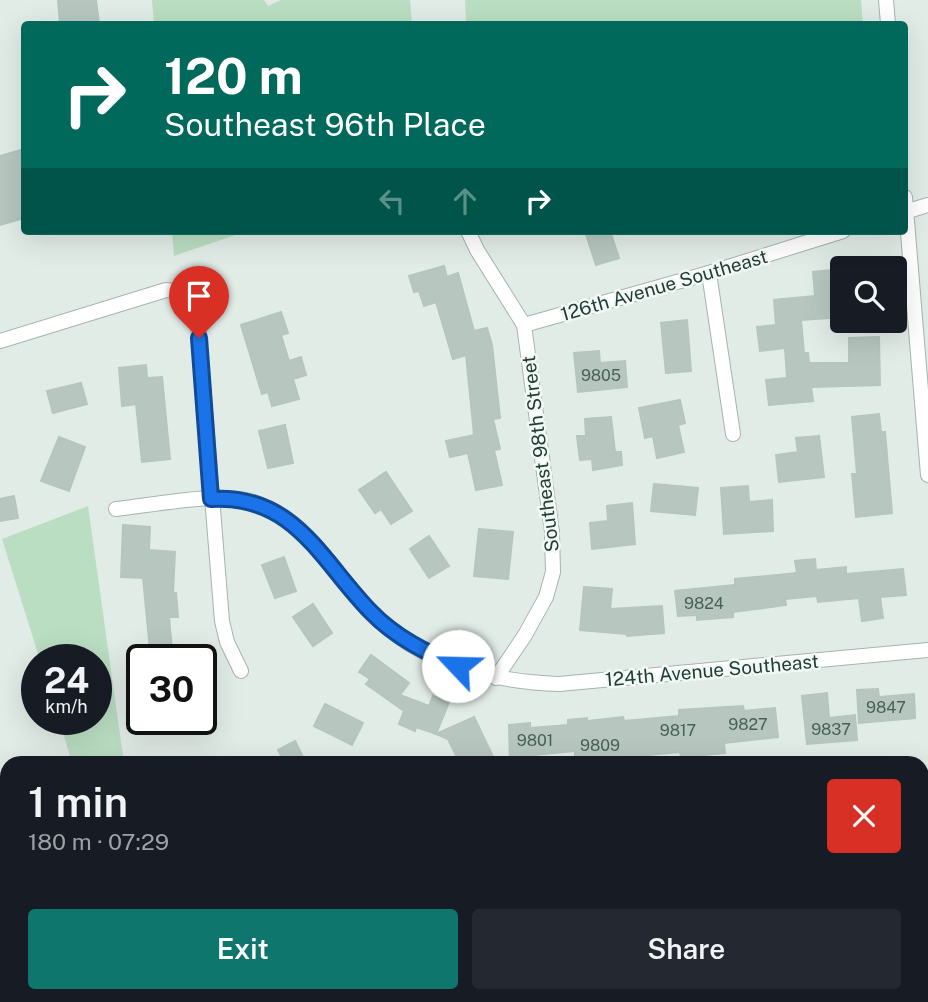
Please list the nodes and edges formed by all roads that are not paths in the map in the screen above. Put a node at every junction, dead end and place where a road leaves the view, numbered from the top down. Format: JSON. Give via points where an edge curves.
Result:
{"nodes":[{"id":1,"x":886,"y":0,"type":"edge"},
{"id":2,"x":888,"y":21,"type":"edge"},
{"id":3,"x":928,"y":205,"type":"edge"},
{"id":4,"x":908,"y":207,"type":"edge"},
{"id":5,"x":470,"y":235,"type":"edge"},
{"id":6,"x":830,"y":235,"type":"edge"},
{"id":7,"x":907,"y":235,"type":"edge"},
{"id":8,"x":709,"y":273,"type":"junction"},
{"id":9,"x":524,"y":326,"type":"junction"},
{"id":10,"x":0,"y":341,"type":"edge"},
{"id":11,"x":733,"y":433,"type":"dead end"},
{"id":12,"x":928,"y":475,"type":"edge"},
{"id":13,"x":211,"y":499,"type":"junction"},
{"id":14,"x":116,"y":509,"type":"dead end"},
{"id":15,"x":928,"y":650,"type":"edge"},
{"id":16,"x":241,"y":671,"type":"dead end"},
{"id":17,"x":496,"y":678,"type":"junction"}],
"edges":[{"from":1,"to":2,"type":"street"},
{"from":3,"to":4,"type":"street"},
{"from":5,"to":9,"type":"street","name":"Southeast 98th Street"},
{"from":6,"to":8,"type":"street","name":"126th Avenue Southeast"},
{"from":7,"to":12,"type":"street"},
{"from":8,"to":9,"type":"street","name":"126th Avenue Southeast"},
{"from":8,"to":11,"type":"street"},
{"from":9,"to":17,"type":"street","name":"Southeast 98th Street","via":[[552,532],[553,572],[546,597]]},
{"from":10,"to":13,"type":"street","via":[[166,290],[186,295],[197,311]]},
{"from":13,"to":14,"type":"street","name":"124th Avenue Southeast"},
{"from":13,"to":16,"type":"street","via":[[222,621]]},
{"from":13,"to":17,"type":"street","name":"124th Avenue Southeast","via":[[254,502],[272,511],[300,530],[391,630],[435,656]]},
{"from":15,"to":17,"type":"street","name":"124th Avenue Southeast","via":[[559,684]]}]}
